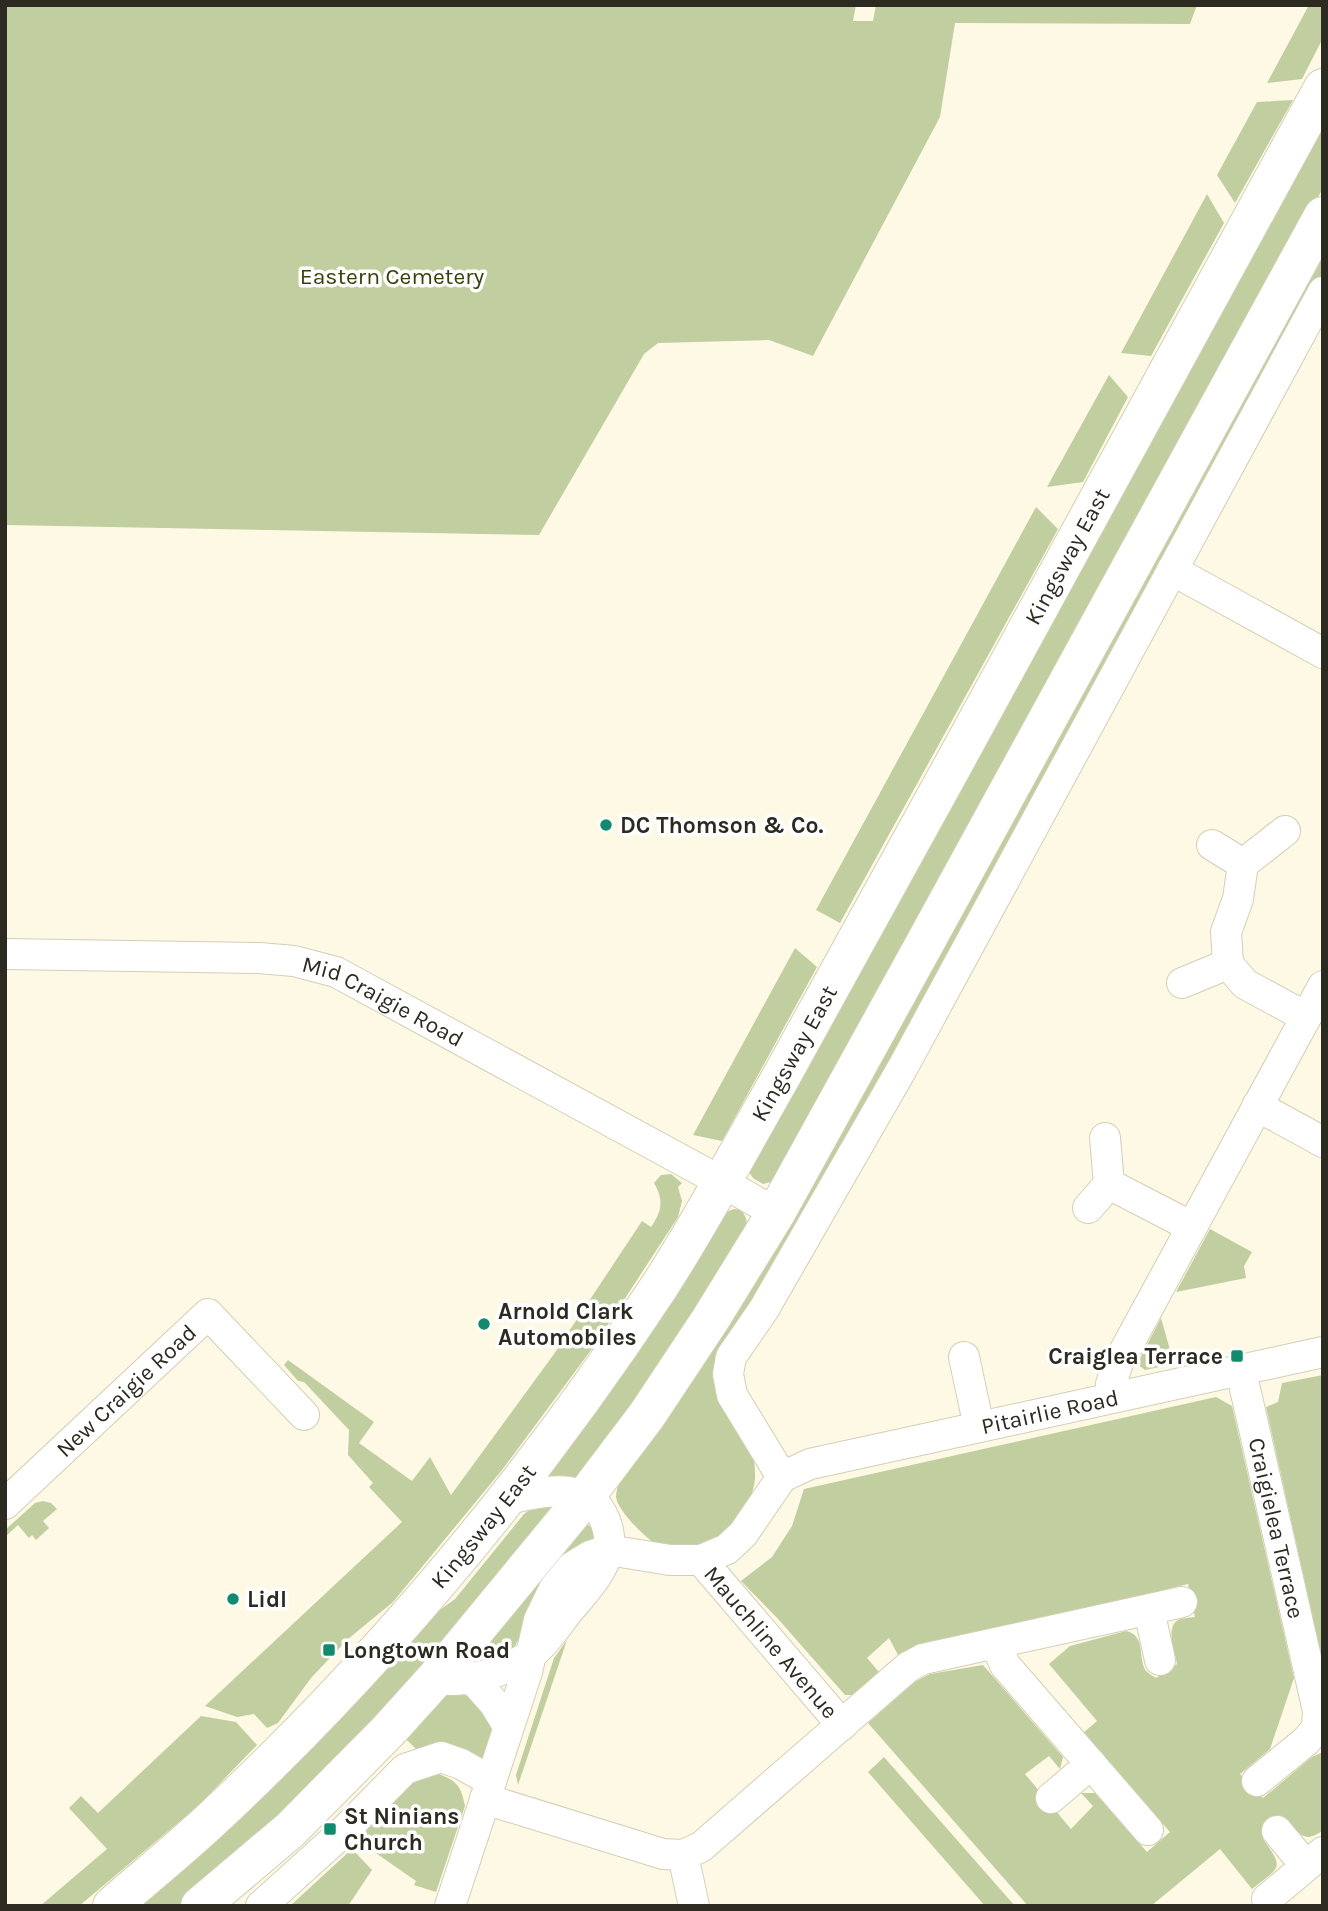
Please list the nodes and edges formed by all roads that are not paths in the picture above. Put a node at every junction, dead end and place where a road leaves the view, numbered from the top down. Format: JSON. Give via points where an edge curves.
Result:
{"nodes":[{"id":1,"x":1323,"y":88,"type":"edge"},
{"id":2,"x":1323,"y":216,"type":"edge"},
{"id":3,"x":1323,"y":292,"type":"edge"},
{"id":4,"x":1172,"y":570,"type":"junction"},
{"id":5,"x":1323,"y":653,"type":"edge"},
{"id":6,"x":1285,"y":831,"type":"dead end"},
{"id":7,"x":1212,"y":845,"type":"dead end"},
{"id":8,"x":1243,"y":864,"type":"junction"},
{"id":9,"x":5,"y":954,"type":"edge"},
{"id":10,"x":1228,"y":964,"type":"junction"},
{"id":11,"x":1182,"y":984,"type":"dead end"},
{"id":12,"x":1323,"y":986,"type":"edge"},
{"id":13,"x":1306,"y":1017,"type":"junction"},
{"id":14,"x":1257,"y":1106,"type":"junction"},
{"id":15,"x":1319,"y":1131,"type":"edge"},
{"id":16,"x":1105,"y":1138,"type":"dead end"},
{"id":17,"x":722,"y":1182,"type":"junction"},
{"id":18,"x":1109,"y":1184,"type":"junction"},
{"id":19,"x":1088,"y":1208,"type":"dead end"},
{"id":20,"x":776,"y":1213,"type":"junction"},
{"id":21,"x":1192,"y":1227,"type":"junction"},
{"id":22,"x":1323,"y":1352,"type":"edge"},
{"id":23,"x":964,"y":1357,"type":"dead end"},
{"id":24,"x":1241,"y":1371,"type":"junction"},
{"id":25,"x":1113,"y":1397,"type":"junction"},
{"id":26,"x":304,"y":1415,"type":"dead end"},
{"id":27,"x":979,"y":1427,"type":"junction"},
{"id":28,"x":782,"y":1478,"type":"junction"},
{"id":29,"x":585,"y":1497,"type":"junction"},
{"id":30,"x":504,"y":1500,"type":"junction"},
{"id":31,"x":5,"y":1504,"type":"edge"},
{"id":32,"x":608,"y":1550,"type":"junction"},
{"id":33,"x":701,"y":1560,"type":"junction"},
{"id":34,"x":1182,"y":1602,"type":"dead end"},
{"id":35,"x":1149,"y":1610,"type":"junction"},
{"id":36,"x":996,"y":1644,"type":"junction"},
{"id":37,"x":529,"y":1656,"type":"junction"},
{"id":38,"x":1160,"y":1660,"type":"dead end"},
{"id":39,"x":453,"y":1678,"type":"junction"},
{"id":40,"x":842,"y":1725,"type":"junction"},
{"id":41,"x":508,"y":1726,"type":"junction"},
{"id":42,"x":1320,"y":1729,"type":"edge"},
{"id":43,"x":1091,"y":1764,"type":"junction"},
{"id":44,"x":1257,"y":1781,"type":"dead end"},
{"id":45,"x":488,"y":1790,"type":"junction"},
{"id":46,"x":1051,"y":1798,"type":"dead end"},
{"id":47,"x":1148,"y":1830,"type":"dead end"},
{"id":48,"x":1278,"y":1831,"type":"dead end"},
{"id":49,"x":683,"y":1856,"type":"junction"},
{"id":50,"x":1315,"y":1859,"type":"edge"},
{"id":51,"x":1267,"y":1899,"type":"dead end"},
{"id":52,"x":111,"y":1906,"type":"edge"},
{"id":53,"x":200,"y":1906,"type":"edge"},
{"id":54,"x":261,"y":1906,"type":"edge"},
{"id":55,"x":450,"y":1906,"type":"edge"},
{"id":56,"x":694,"y":1906,"type":"edge"}],
"edges":[{"from":1,"to":17,"type":"highway","name":"Kingsway East"},
{"from":2,"to":20,"type":"highway"},
{"from":3,"to":4,"type":"street"},
{"from":4,"to":5,"type":"street"},
{"from":4,"to":28,"type":"street","via":[[903,1066],[764,1309],[731,1357],[732,1395]]},
{"from":6,"to":8,"type":"street"},
{"from":7,"to":8,"type":"street"},
{"from":8,"to":10,"type":"street","via":[[1238,899],[1226,932]]},
{"from":9,"to":17,"type":"street","name":"Mid Craigie Road","via":[[259,958],[336,972]]},
{"from":10,"to":11,"type":"street"},
{"from":10,"to":13,"type":"street","via":[[1245,984]]},
{"from":12,"to":13,"type":"street"},
{"from":13,"to":14,"type":"street"},
{"from":14,"to":15,"type":"street"},
{"from":14,"to":21,"type":"street"},
{"from":16,"to":18,"type":"street"},
{"from":17,"to":20,"type":"street","name":"Mid Craigie Road"},
{"from":17,"to":30,"type":"highway","name":"Kingsway East","via":[[660,1285],[578,1405]]},
{"from":18,"to":19,"type":"street"},
{"from":18,"to":21,"type":"street"},
{"from":20,"to":29,"type":"highway","via":[[654,1404]]},
{"from":21,"to":25,"type":"street","via":[[1118,1363],[1111,1384]]},
{"from":22,"to":24,"type":"street","name":"Pitairlie Road"},
{"from":23,"to":27,"type":"street"},
{"from":24,"to":25,"type":"street","name":"Pitairlie Road"},
{"from":24,"to":42,"type":"street","name":"Craigielea Terrace"},
{"from":25,"to":27,"type":"street","name":"Pitairlie Road"},
{"from":26,"to":31,"type":"street","name":"New Craigie Road","via":[[208,1314]]},
{"from":27,"to":28,"type":"street","name":"Pitairlie Road","via":[[810,1464]]},
{"from":28,"to":33,"type":"street","via":[[743,1534],[727,1549]]},
{"from":29,"to":30,"type":"street","via":[[556,1491]]},
{"from":29,"to":32,"type":"street","via":[[598,1506],[608,1524]]},
{"from":29,"to":39,"type":"highway"},
{"from":30,"to":52,"type":"highway","name":"Kingsway East","via":[[345,1686],[208,1822]]},
{"from":32,"to":33,"type":"street"},
{"from":32,"to":37,"type":"street","via":[[596,1576]]},
{"from":33,"to":40,"type":"street","name":"Mauchline Avenue"},
{"from":34,"to":35,"type":"street"},
{"from":35,"to":36,"type":"street"},
{"from":35,"to":38,"type":"street"},
{"from":36,"to":40,"type":"street","via":[[923,1659]]},
{"from":36,"to":43,"type":"street","via":[[1005,1665]]},
{"from":37,"to":39,"type":"street","via":[[506,1667]]},
{"from":37,"to":41,"type":"street"},
{"from":39,"to":41,"type":"street","via":[[494,1703]]},
{"from":39,"to":53,"type":"highway","via":[[389,1730],[290,1830]]},
{"from":40,"to":49,"type":"street","via":[[701,1847]]},
{"from":41,"to":45,"type":"street"},
{"from":42,"to":44,"type":"street","name":"Craigielea Terrace"},
{"from":43,"to":46,"type":"street"},
{"from":43,"to":47,"type":"street"},
{"from":45,"to":49,"type":"street","via":[[663,1854]]},
{"from":45,"to":54,"type":"street","via":[[461,1764],[442,1758],[405,1769]]},
{"from":45,"to":55,"type":"street"},
{"from":48,"to":50,"type":"street"},
{"from":49,"to":56,"type":"street"},
{"from":50,"to":51,"type":"street"}]}
